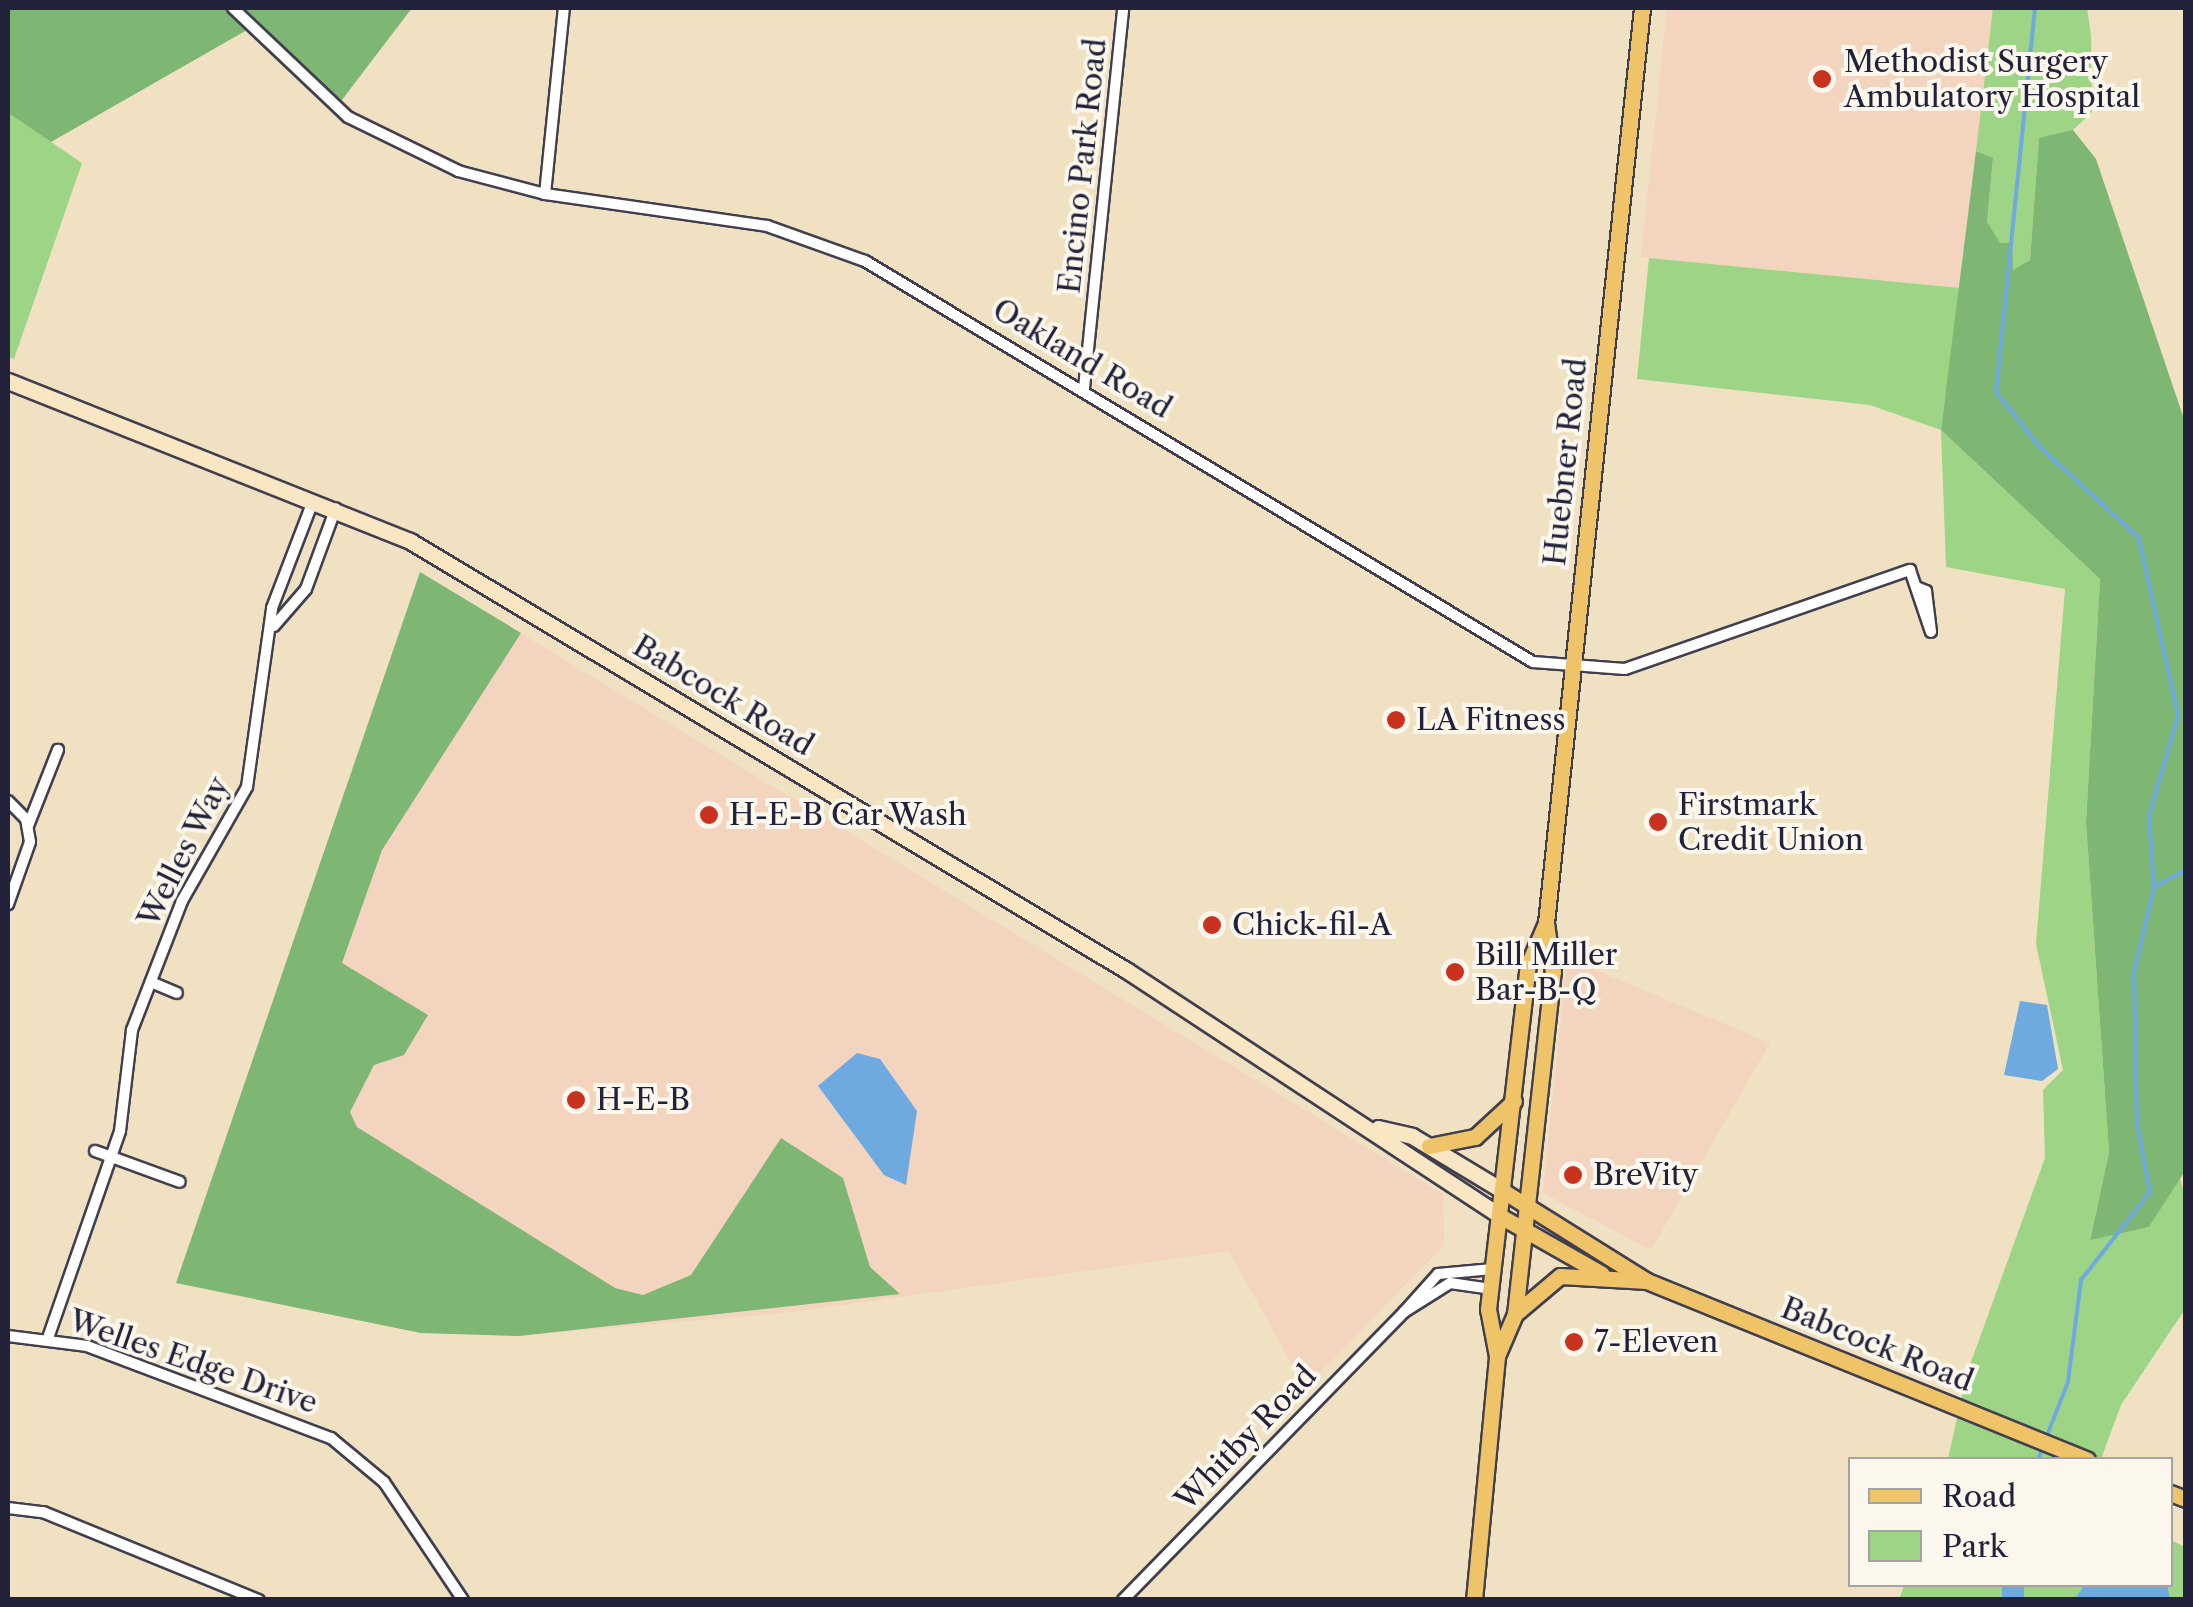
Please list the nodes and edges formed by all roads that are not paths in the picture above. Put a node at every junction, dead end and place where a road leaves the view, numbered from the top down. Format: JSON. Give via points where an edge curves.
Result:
{"nodes":[{"id":1,"x":232,"y":8,"type":"edge"},
{"id":2,"x":564,"y":8,"type":"edge"},
{"id":3,"x":1123,"y":8,"type":"edge"},
{"id":4,"x":1642,"y":8,"type":"edge"},
{"id":5,"x":545,"y":194,"type":"junction"},
{"id":6,"x":8,"y":381,"type":"edge"},
{"id":7,"x":1084,"y":388,"type":"junction"},
{"id":8,"x":314,"y":498,"type":"junction"},
{"id":9,"x":336,"y":508,"type":"junction"},
{"id":10,"x":1916,"y":586,"type":"dead end"},
{"id":11,"x":274,"y":626,"type":"junction"},
{"id":12,"x":1571,"y":671,"type":"junction"},
{"id":13,"x":58,"y":750,"type":"dead end"},
{"id":14,"x":8,"y":801,"type":"edge"},
{"id":15,"x":28,"y":826,"type":"junction"},
{"id":16,"x":8,"y":904,"type":"edge"},
{"id":17,"x":1546,"y":923,"type":"junction"},
{"id":18,"x":151,"y":982,"type":"junction"},
{"id":19,"x":177,"y":993,"type":"dead end"},
{"id":20,"x":1514,"y":1101,"type":"junction"},
{"id":21,"x":1376,"y":1128,"type":"junction"},
{"id":22,"x":1429,"y":1146,"type":"junction"},
{"id":23,"x":95,"y":1151,"type":"dead end"},
{"id":24,"x":112,"y":1158,"type":"junction"},
{"id":25,"x":180,"y":1182,"type":"dead end"},
{"id":26,"x":1503,"y":1191,"type":"junction"},
{"id":27,"x":1528,"y":1206,"type":"junction"},
{"id":28,"x":1500,"y":1216,"type":"junction"},
{"id":29,"x":1525,"y":1231,"type":"junction"},
{"id":30,"x":1493,"y":1269,"type":"junction"},
{"id":31,"x":1610,"y":1278,"type":"junction"},
{"id":32,"x":1647,"y":1280,"type":"junction"},
{"id":33,"x":1490,"y":1290,"type":"junction"},
{"id":34,"x":1404,"y":1312,"type":"junction"},
{"id":35,"x":1515,"y":1314,"type":"junction"},
{"id":36,"x":8,"y":1336,"type":"edge"},
{"id":37,"x":48,"y":1338,"type":"junction"},
{"id":38,"x":1498,"y":1356,"type":"junction"},
{"id":39,"x":2080,"y":1457,"type":"edge"},
{"id":40,"x":8,"y":1508,"type":"edge"},
{"id":41,"x":258,"y":1600,"type":"edge"},
{"id":42,"x":463,"y":1600,"type":"edge"},
{"id":43,"x":1123,"y":1600,"type":"edge"},
{"id":44,"x":1474,"y":1600,"type":"edge"}],
"edges":[{"from":1,"to":5,"type":"street","name":"Oakland Road","via":[[348,117],[458,171]]},
{"from":2,"to":5,"type":"street"},
{"from":3,"to":7,"type":"street","name":"Encino Park Road"},
{"from":4,"to":12,"type":"main road","name":"Huebner Road"},
{"from":5,"to":7,"type":"street","name":"Oakland Road","via":[[802,235],[912,286]]},
{"from":6,"to":8,"type":"main road","name":"Babcock Road"},
{"from":7,"to":12,"type":"street","name":"Oakland Road","via":[[1533,662]]},
{"from":8,"to":9,"type":"main road","name":"Babcock Road"},
{"from":8,"to":11,"type":"street","name":"Welles Way","via":[[272,608]]},
{"from":9,"to":11,"type":"street","name":"Welles Way","via":[[306,589]]},
{"from":9,"to":21,"type":"main road","name":"Babcock Road","via":[[534,614]]},
{"from":10,"to":12,"type":"street","name":"Oakland Road","via":[[1910,570],[1625,669]]},
{"from":11,"to":18,"type":"street","name":"Welles Way","via":[[240,806],[182,901]]},
{"from":12,"to":17,"type":"main road","name":"Huebner Road"},
{"from":13,"to":15,"type":"street"},
{"from":14,"to":15,"type":"street"},
{"from":15,"to":16,"type":"street"},
{"from":17,"to":20,"type":"main road","name":"Huebner Road","via":[[1528,965]]},
{"from":17,"to":27,"type":"main road","name":"Huebner Road","via":[[1554,972]]},
{"from":18,"to":19,"type":"street"},
{"from":18,"to":24,"type":"street","name":"Welles Way","via":[[128,1045]]},
{"from":20,"to":22,"type":"main road","via":[[1474,1136]]},
{"from":20,"to":26,"type":"main road","name":"Huebner Road"},
{"from":21,"to":22,"type":"main road","name":"Babcock Road"},
{"from":21,"to":28,"type":"main road","name":"Babcock Road"},
{"from":22,"to":26,"type":"main road","name":"Babcock Road"},
{"from":23,"to":24,"type":"street"},
{"from":24,"to":25,"type":"street"},
{"from":24,"to":37,"type":"street","name":"Welles Way"},
{"from":26,"to":27,"type":"main road","name":"Babcock Road"},
{"from":26,"to":28,"type":"main road","name":"Huebner Road"},
{"from":27,"to":29,"type":"main road","name":"Huebner Road"},
{"from":27,"to":32,"type":"main road","name":"Babcock Road"},
{"from":28,"to":29,"type":"main road","name":"Babcock Road"},
{"from":28,"to":30,"type":"main road","name":"Huebner Road"},
{"from":29,"to":31,"type":"main road","name":"Babcock Road"},
{"from":29,"to":35,"type":"main road","name":"Huebner Road"},
{"from":30,"to":33,"type":"main road","name":"Huebner Road"},
{"from":30,"to":34,"type":"street","name":"Whitby Road","via":[[1438,1274]]},
{"from":31,"to":32,"type":"main road","name":"Babcock Road"},
{"from":31,"to":35,"type":"main road","via":[[1560,1276]]},
{"from":32,"to":39,"type":"main road","name":"Babcock Road"},
{"from":33,"to":34,"type":"street","name":"Whitby Road","via":[[1450,1283]]},
{"from":33,"to":38,"type":"main road","name":"Huebner Road"},
{"from":34,"to":43,"type":"street","name":"Whitby Road"},
{"from":35,"to":38,"type":"main road","name":"Huebner Road"},
{"from":36,"to":37,"type":"street","name":"Welles Edge Drive"},
{"from":37,"to":42,"type":"street","name":"Welles Edge Drive","via":[[331,1438],[384,1482]]},
{"from":38,"to":44,"type":"main road","name":"Huebner Road"},
{"from":40,"to":41,"type":"street","via":[[113,1538]]}]}
